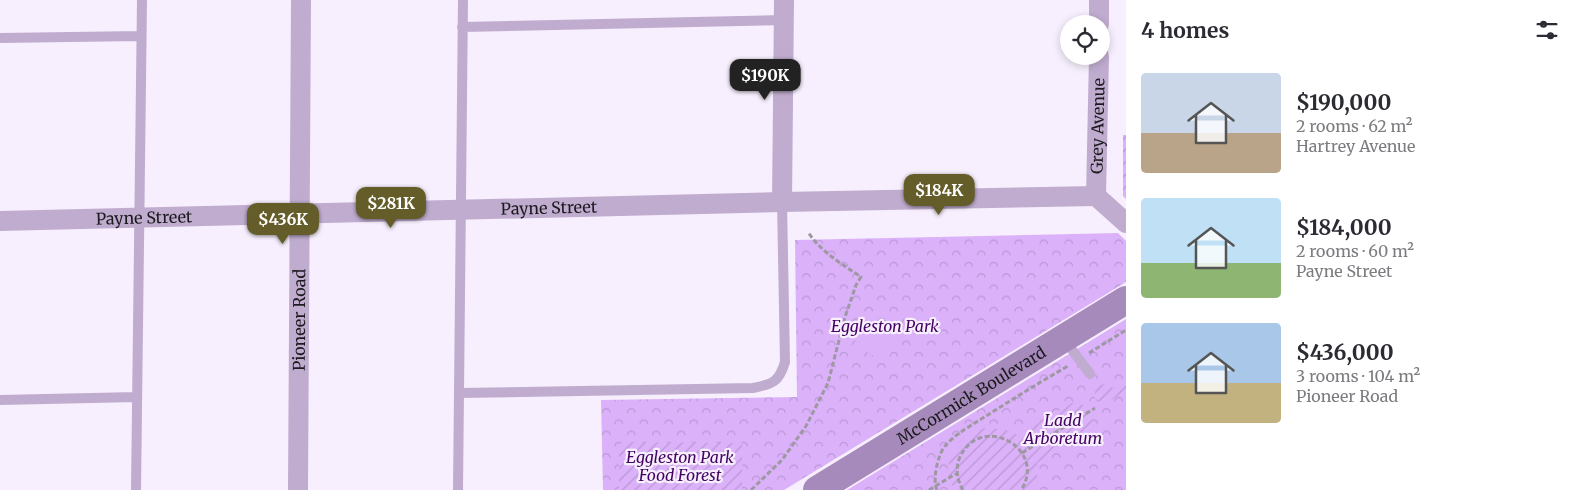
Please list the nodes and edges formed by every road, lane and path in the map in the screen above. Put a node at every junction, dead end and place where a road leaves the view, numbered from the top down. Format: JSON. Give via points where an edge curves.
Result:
{"nodes":[{"id":1,"x":142,"y":0,"type":"edge"},
{"id":2,"x":301,"y":0,"type":"edge"},
{"id":3,"x":463,"y":0,"type":"edge"},
{"id":4,"x":784,"y":0,"type":"edge"},
{"id":5,"x":1100,"y":0,"type":"edge"},
{"id":6,"x":1099,"y":15,"type":"edge"},
{"id":7,"x":784,"y":20,"type":"junction"},
{"id":8,"x":462,"y":27,"type":"junction"},
{"id":9,"x":141,"y":36,"type":"junction"},
{"id":10,"x":0,"y":38,"type":"edge"},
{"id":11,"x":1099,"y":65,"type":"edge"},
{"id":12,"x":1096,"y":196,"type":"junction"},
{"id":13,"x":782,"y":202,"type":"junction"},
{"id":14,"x":460,"y":210,"type":"junction"},
{"id":15,"x":300,"y":213,"type":"junction"},
{"id":16,"x":139,"y":218,"type":"junction"},
{"id":17,"x":0,"y":221,"type":"edge"},
{"id":18,"x":1126,"y":223,"type":"edge"},
{"id":19,"x":808,"y":232,"type":"dead end"},
{"id":20,"x":1126,"y":300,"type":"edge"},
{"id":21,"x":1126,"y":330,"type":"edge"},
{"id":22,"x":1071,"y":349,"type":"junction"},
{"id":23,"x":1090,"y":374,"type":"dead end"},
{"id":24,"x":459,"y":393,"type":"junction"},
{"id":25,"x":137,"y":397,"type":"junction"},
{"id":26,"x":0,"y":400,"type":"edge"},
{"id":27,"x":1095,"y":408,"type":"dead end"},
{"id":28,"x":1022,"y":452,"type":"junction"},
{"id":29,"x":957,"y":473,"type":"junction"},
{"id":30,"x":936,"y":488,"type":"edge"},
{"id":31,"x":136,"y":490,"type":"edge"},
{"id":32,"x":298,"y":490,"type":"edge"},
{"id":33,"x":458,"y":490,"type":"edge"},
{"id":34,"x":751,"y":490,"type":"edge"},
{"id":35,"x":817,"y":490,"type":"edge"},
{"id":36,"x":929,"y":490,"type":"edge"},
{"id":37,"x":963,"y":490,"type":"edge"},
{"id":38,"x":1021,"y":490,"type":"edge"}],
"edges":[{"from":1,"to":9,"type":"lane"},
{"from":2,"to":15,"type":"street","name":"Pioneer Road"},
{"from":3,"to":8,"type":"lane"},
{"from":4,"to":7,"type":"street"},
{"from":5,"to":6,"type":"street"},
{"from":7,"to":8,"type":"lane"},
{"from":7,"to":13,"type":"street"},
{"from":8,"to":14,"type":"lane"},
{"from":9,"to":10,"type":"lane"},
{"from":9,"to":16,"type":"lane"},
{"from":11,"to":12,"type":"street","name":"Grey Avenue"},
{"from":12,"to":13,"type":"street","name":"Payne Street"},
{"from":12,"to":18,"type":"street"},
{"from":13,"to":14,"type":"street","name":"Payne Street"},
{"from":13,"to":24,"type":"lane","via":[[785,362],[781,375],[769,385],[753,388]]},
{"from":14,"to":15,"type":"street","name":"Payne Street"},
{"from":14,"to":24,"type":"lane"},
{"from":15,"to":16,"type":"street","name":"Payne Street"},
{"from":15,"to":32,"type":"street","name":"Pioneer Road"},
{"from":16,"to":17,"type":"street","name":"Payne Street"},
{"from":16,"to":25,"type":"lane"},
{"from":19,"to":34,"type":"path","via":[[835,260],[861,277],[845,317],[828,383],[820,400],[782,460]]},
{"from":20,"to":22,"type":"main road","name":"McCormick Boulevard"},
{"from":21,"to":22,"type":"path"},
{"from":22,"to":23,"type":"lane"},
{"from":22,"to":30,"type":"path","via":[[1032,386],[944,447],[936,468]]},
{"from":22,"to":35,"type":"main road","name":"McCormick Boulevard"},
{"from":24,"to":33,"type":"lane"},
{"from":25,"to":26,"type":"lane"},
{"from":25,"to":31,"type":"lane"},
{"from":27,"to":28,"type":"path"},
{"from":28,"to":29,"type":"path","via":[[1004,438],[981,438],[963,451]]},
{"from":28,"to":38,"type":"path","via":[[1027,475]]},
{"from":29,"to":30,"type":"path"},
{"from":29,"to":37,"type":"path"},
{"from":30,"to":36,"type":"path"}]}
